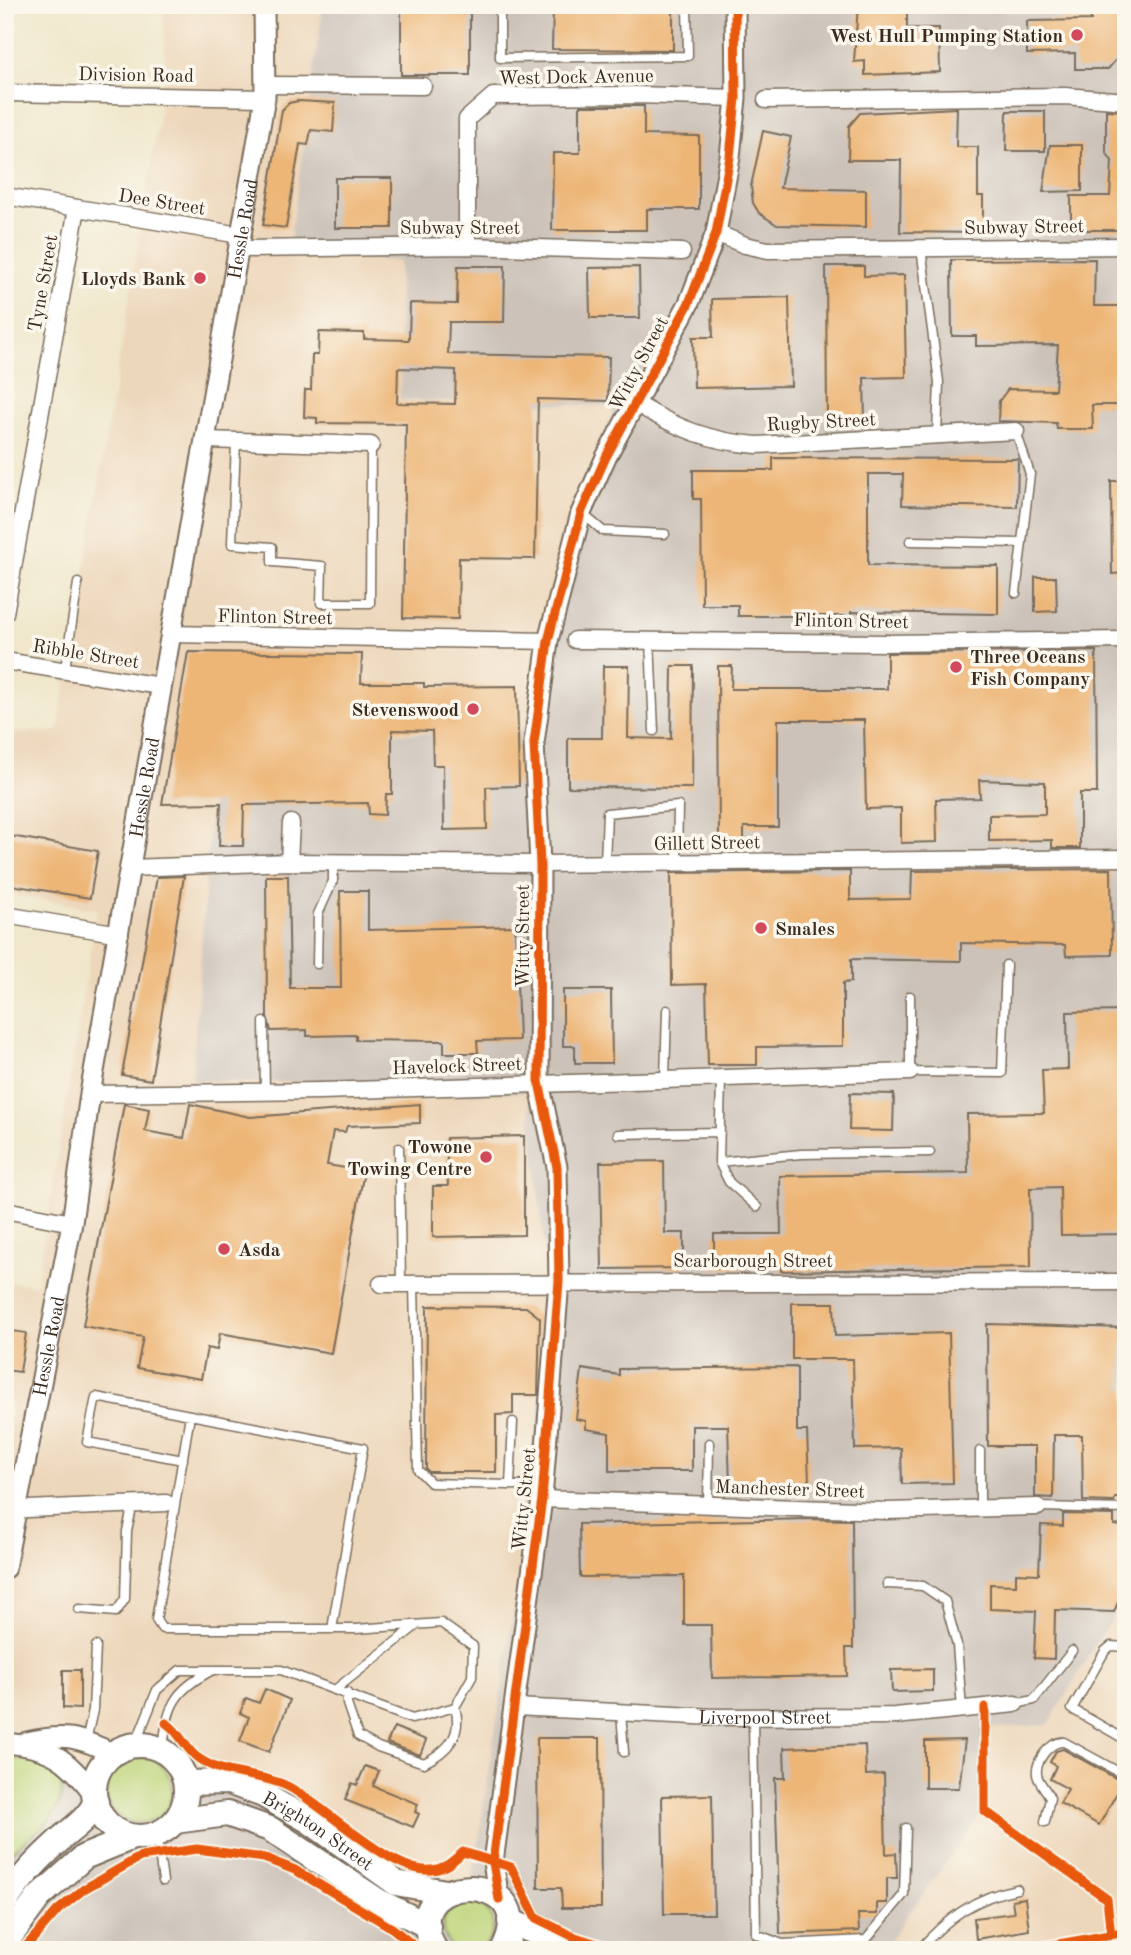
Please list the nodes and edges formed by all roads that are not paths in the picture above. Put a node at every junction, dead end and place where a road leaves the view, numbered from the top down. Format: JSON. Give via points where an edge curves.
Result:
{"nodes":[{"id":1,"x":264,"y":5,"type":"edge"},
{"id":2,"x":500,"y":5,"type":"edge"},
{"id":3,"x":687,"y":5,"type":"edge"},
{"id":4,"x":735,"y":5,"type":"edge"},
{"id":5,"x":423,"y":86,"type":"dead end"},
{"id":6,"x":265,"y":92,"type":"junction"},
{"id":7,"x":5,"y":93,"type":"edge"},
{"id":8,"x":736,"y":98,"type":"junction"},
{"id":9,"x":766,"y":100,"type":"dead end"},
{"id":10,"x":1126,"y":102,"type":"edge"},
{"id":11,"x":5,"y":196,"type":"edge"},
{"id":12,"x":77,"y":208,"type":"junction"},
{"id":13,"x":716,"y":233,"type":"junction"},
{"id":14,"x":239,"y":242,"type":"junction"},
{"id":15,"x":467,"y":246,"type":"junction"},
{"id":16,"x":1126,"y":246,"type":"edge"},
{"id":17,"x":921,"y":248,"type":"junction"},
{"id":18,"x":682,"y":252,"type":"dead end"},
{"id":19,"x":637,"y":404,"type":"junction"},
{"id":20,"x":1016,"y":431,"type":"joint"},
{"id":21,"x":937,"y":435,"type":"junction"},
{"id":22,"x":205,"y":440,"type":"junction"},
{"id":23,"x":236,"y":441,"type":"junction"},
{"id":24,"x":371,"y":445,"type":"joint"},
{"id":25,"x":581,"y":513,"type":"junction"},
{"id":26,"x":665,"y":534,"type":"dead end"},
{"id":27,"x":910,"y":541,"type":"dead end"},
{"id":28,"x":1021,"y":542,"type":"junction"},
{"id":29,"x":78,"y":583,"type":"dead end"},
{"id":30,"x":1016,"y":593,"type":"dead end"},
{"id":31,"x":5,"y":613,"type":"edge"},
{"id":32,"x":169,"y":634,"type":"junction"},
{"id":33,"x":575,"y":640,"type":"dead end"},
{"id":34,"x":650,"y":640,"type":"junction"},
{"id":35,"x":1126,"y":640,"type":"edge"},
{"id":36,"x":548,"y":641,"type":"junction"},
{"id":37,"x":5,"y":661,"type":"edge"},
{"id":38,"x":65,"y":669,"type":"junction"},
{"id":39,"x":160,"y":686,"type":"junction"},
{"id":40,"x":654,"y":731,"type":"dead end"},
{"id":41,"x":291,"y":823,"type":"dead end"},
{"id":42,"x":1126,"y":858,"type":"edge"},
{"id":43,"x":289,"y":862,"type":"junction"},
{"id":44,"x":333,"y":862,"type":"junction"},
{"id":45,"x":606,"y":863,"type":"junction"},
{"id":46,"x":677,"y":863,"type":"junction"},
{"id":47,"x":540,"y":864,"type":"junction"},
{"id":48,"x":130,"y":868,"type":"junction"},
{"id":49,"x":5,"y":915,"type":"edge"},
{"id":50,"x":120,"y":934,"type":"junction"},
{"id":51,"x":317,"y":964,"type":"dead end"},
{"id":52,"x":1006,"y":965,"type":"dead end"},
{"id":53,"x":910,"y":996,"type":"dead end"},
{"id":54,"x":667,"y":1010,"type":"dead end"},
{"id":55,"x":264,"y":1022,"type":"dead end"},
{"id":56,"x":910,"y":1072,"type":"junction"},
{"id":57,"x":722,"y":1079,"type":"junction"},
{"id":58,"x":665,"y":1080,"type":"junction"},
{"id":59,"x":539,"y":1082,"type":"junction"},
{"id":60,"x":265,"y":1092,"type":"junction"},
{"id":61,"x":90,"y":1094,"type":"junction"},
{"id":62,"x":720,"y":1132,"type":"junction"},
{"id":63,"x":618,"y":1135,"type":"dead end"},
{"id":64,"x":399,"y":1147,"type":"dead end"},
{"id":65,"x":930,"y":1152,"type":"dead end"},
{"id":66,"x":719,"y":1162,"type":"junction"},
{"id":67,"x":757,"y":1207,"type":"dead end"},
{"id":68,"x":5,"y":1210,"type":"edge"},
{"id":69,"x":72,"y":1223,"type":"junction"},
{"id":70,"x":559,"y":1281,"type":"junction"},
{"id":71,"x":1126,"y":1282,"type":"edge"},
{"id":72,"x":381,"y":1284,"type":"dead end"},
{"id":73,"x":408,"y":1284,"type":"junction"},
{"id":74,"x":190,"y":1415,"type":"junction"},
{"id":75,"x":513,"y":1422,"type":"dead end"},
{"id":76,"x":709,"y":1443,"type":"dead end"},
{"id":77,"x":980,"y":1451,"type":"dead end"},
{"id":78,"x":183,"y":1460,"type":"junction"},
{"id":79,"x":510,"y":1485,"type":"junction"},
{"id":80,"x":542,"y":1492,"type":"junction"},
{"id":81,"x":133,"y":1504,"type":"junction"},
{"id":82,"x":171,"y":1504,"type":"junction"},
{"id":83,"x":708,"y":1507,"type":"junction"},
{"id":84,"x":1038,"y":1507,"type":"joint"},
{"id":85,"x":1126,"y":1508,"type":"edge"},
{"id":86,"x":980,"y":1509,"type":"junction"},
{"id":87,"x":10,"y":1511,"type":"edge"},
{"id":88,"x":5,"y":1568,"type":"edge"},
{"id":89,"x":887,"y":1584,"type":"dead end"},
{"id":90,"x":79,"y":1609,"type":"dead end"},
{"id":91,"x":417,"y":1625,"type":"junction"},
{"id":92,"x":332,"y":1629,"type":"junction"},
{"id":93,"x":96,"y":1646,"type":"dead end"},
{"id":94,"x":1126,"y":1647,"type":"edge"},
{"id":95,"x":1072,"y":1651,"type":"dead end"},
{"id":96,"x":216,"y":1669,"type":"junction"},
{"id":97,"x":336,"y":1689,"type":"junction"},
{"id":98,"x":346,"y":1693,"type":"junction"},
{"id":99,"x":1015,"y":1704,"type":"joint"},
{"id":100,"x":455,"y":1707,"type":"junction"},
{"id":101,"x":515,"y":1707,"type":"junction"},
{"id":102,"x":962,"y":1709,"type":"junction"},
{"id":103,"x":621,"y":1712,"type":"junction"},
{"id":104,"x":753,"y":1717,"type":"junction"},
{"id":105,"x":1126,"y":1740,"type":"edge"},
{"id":106,"x":86,"y":1741,"type":"junction"},
{"id":107,"x":12,"y":1743,"type":"edge"},
{"id":108,"x":124,"y":1749,"type":"junction"},
{"id":109,"x":163,"y":1750,"type":"junction"},
{"id":110,"x":624,"y":1752,"type":"dead end"},
{"id":111,"x":1126,"y":1776,"type":"edge"},
{"id":112,"x":186,"y":1783,"type":"junction"},
{"id":113,"x":95,"y":1798,"type":"junction"},
{"id":114,"x":1045,"y":1822,"type":"dead end"},
{"id":115,"x":906,"y":1828,"type":"dead end"},
{"id":116,"x":155,"y":1830,"type":"junction"},
{"id":117,"x":493,"y":1862,"type":"junction"},
{"id":118,"x":163,"y":1881,"type":"dead end"},
{"id":119,"x":457,"y":1889,"type":"junction"},
{"id":120,"x":1017,"y":1889,"type":"dead end"},
{"id":121,"x":5,"y":1903,"type":"edge"},
{"id":122,"x":504,"y":1910,"type":"junction"},
{"id":123,"x":431,"y":1942,"type":"edge"},
{"id":124,"x":5,"y":1943,"type":"edge"},
{"id":125,"x":503,"y":1950,"type":"edge"},
{"id":126,"x":574,"y":1950,"type":"edge"},
{"id":127,"x":919,"y":1950,"type":"edge"}],
"edges":[{"from":1,"to":6,"type":"street","name":"Hessle Road"},
{"from":2,"to":3,"type":"lane","via":[[500,58],[688,56]]},
{"from":4,"to":8,"type":"street","name":"Witty Street"},
{"from":5,"to":6,"type":"street"},
{"from":6,"to":7,"type":"street","name":"Division Road"},
{"from":6,"to":14,"type":"street","name":"Hessle Road"},
{"from":8,"to":13,"type":"street","name":"Witty Street"},
{"from":8,"to":15,"type":"street","name":"West Dock Avenue","via":[[493,96],[467,119]]},
{"from":9,"to":10,"type":"street","via":[[1065,96]]},
{"from":11,"to":12,"type":"street","name":"Dee Street"},
{"from":12,"to":14,"type":"street","name":"Dee Street"},
{"from":12,"to":31,"type":"street","name":"Tyne Street"},
{"from":13,"to":17,"type":"street","name":"Subway Street","via":[[768,250]]},
{"from":13,"to":19,"type":"street","name":"Witty Street","via":[[689,303]]},
{"from":14,"to":15,"type":"street","name":"Subway Street"},
{"from":14,"to":22,"type":"street","name":"Hessle Road"},
{"from":15,"to":18,"type":"street","name":"Subway Street"},
{"from":16,"to":17,"type":"street","name":"Subway Street"},
{"from":17,"to":21,"type":"lane","via":[[939,382]]},
{"from":19,"to":21,"type":"street","name":"Rugby Street","via":[[674,427],[723,443]]},
{"from":19,"to":25,"type":"street","name":"Witty Street"},
{"from":20,"to":21,"type":"street","name":"Rugby Street"},
{"from":20,"to":28,"type":"lane","via":[[1030,474]]},
{"from":22,"to":23,"type":"street"},
{"from":22,"to":32,"type":"street","name":"Hessle Road"},
{"from":23,"to":24,"type":"street"},
{"from":23,"to":24,"type":"lane","via":[[232,544],[272,547],[272,562],[323,566],[321,603],[370,603]]},
{"from":25,"to":26,"type":"lane","via":[[603,531]]},
{"from":25,"to":36,"type":"street","name":"Witty Street"},
{"from":27,"to":28,"type":"lane"},
{"from":28,"to":30,"type":"lane"},
{"from":29,"to":38,"type":"lane"},
{"from":32,"to":36,"type":"street","name":"Flinton Street"},
{"from":32,"to":39,"type":"street","name":"Hessle Road"},
{"from":33,"to":34,"type":"street","name":"Flinton Street"},
{"from":34,"to":35,"type":"street","name":"Flinton Street"},
{"from":34,"to":40,"type":"lane"},
{"from":36,"to":47,"type":"street","name":"Witty Street","via":[[534,743]]},
{"from":37,"to":38,"type":"street","name":"Ribble Street"},
{"from":38,"to":39,"type":"street","name":"Ribble Street"},
{"from":39,"to":48,"type":"street","name":"Hessle Road"},
{"from":41,"to":43,"type":"street"},
{"from":42,"to":46,"type":"street","name":"Gillett Street"},
{"from":43,"to":44,"type":"street","name":"Gillett Street"},
{"from":43,"to":48,"type":"street","name":"Gillett Street"},
{"from":44,"to":47,"type":"street","name":"Gillett Street"},
{"from":44,"to":51,"type":"lane","via":[[333,881],[318,914]]},
{"from":45,"to":46,"type":"street","name":"Gillett Street"},
{"from":45,"to":46,"type":"lane","via":[[607,813],[678,806]]},
{"from":45,"to":47,"type":"street","name":"Gillett Street"},
{"from":47,"to":59,"type":"street","name":"Witty Street"},
{"from":48,"to":50,"type":"street","name":"Hessle Road"},
{"from":49,"to":50,"type":"street"},
{"from":50,"to":61,"type":"street","name":"Hessle Road"},
{"from":52,"to":56,"type":"lane","via":[[1002,1073]]},
{"from":53,"to":56,"type":"lane"},
{"from":54,"to":58,"type":"lane"},
{"from":55,"to":60,"type":"lane"},
{"from":56,"to":57,"type":"street","name":"Havelock Street"},
{"from":57,"to":58,"type":"street","name":"Havelock Street"},
{"from":57,"to":62,"type":"lane"},
{"from":58,"to":59,"type":"street","name":"Havelock Street"},
{"from":59,"to":60,"type":"street","name":"Havelock Street"},
{"from":59,"to":70,"type":"street","name":"Witty Street","via":[[557,1167]]},
{"from":60,"to":61,"type":"street","name":"Havelock Street"},
{"from":61,"to":69,"type":"street","name":"Hessle Road"},
{"from":62,"to":63,"type":"lane"},
{"from":62,"to":66,"type":"lane"},
{"from":64,"to":73,"type":"lane"},
{"from":65,"to":66,"type":"lane","via":[[801,1154]]},
{"from":66,"to":67,"type":"lane","via":[[729,1182]]},
{"from":68,"to":69,"type":"street"},
{"from":69,"to":87,"type":"street","name":"Hessle Road"},
{"from":70,"to":71,"type":"street","name":"Scarborough Street"},
{"from":70,"to":73,"type":"street","name":"Scarborough Street"},
{"from":70,"to":80,"type":"street","name":"Witty Street"},
{"from":72,"to":73,"type":"street","name":"Scarborough Street"},
{"from":73,"to":79,"type":"lane","via":[[418,1470],[431,1483]]},
{"from":74,"to":78,"type":"lane"},
{"from":74,"to":78,"type":"lane","via":[[96,1397],[87,1442]]},
{"from":74,"to":92,"type":"lane","via":[[363,1448]]},
{"from":75,"to":79,"type":"lane"},
{"from":76,"to":83,"type":"lane"},
{"from":77,"to":86,"type":"lane"},
{"from":78,"to":82,"type":"lane"},
{"from":79,"to":80,"type":"lane"},
{"from":80,"to":83,"type":"street","name":"Manchester Street"},
{"from":80,"to":101,"type":"street","name":"Witty Street"},
{"from":81,"to":82,"type":"street"},
{"from":81,"to":87,"type":"street"},
{"from":81,"to":90,"type":"lane","via":[[127,1531],[125,1599],[116,1612]]},
{"from":82,"to":92,"type":"lane","via":[[156,1620],[162,1629]]},
{"from":83,"to":86,"type":"street","name":"Manchester Street"},
{"from":84,"to":85,"type":"lane"},
{"from":84,"to":86,"type":"street","name":"Manchester Street"},
{"from":87,"to":88,"type":"street","name":"Hessle Road"},
{"from":89,"to":102,"type":"lane","via":[[923,1586],[945,1601],[957,1646]]},
{"from":91,"to":92,"type":"lane"},
{"from":91,"to":97,"type":"lane"},
{"from":91,"to":100,"type":"lane","via":[[441,1623],[473,1646],[472,1677]]},
{"from":93,"to":106,"type":"lane","via":[[93,1710]]},
{"from":94,"to":105,"type":"lane","via":[[1111,1646],[1105,1651],[1072,1709]]},
{"from":95,"to":99,"type":"lane","via":[[1034,1700]]},
{"from":96,"to":97,"type":"lane","via":[[281,1670]]},
{"from":96,"to":108,"type":"lane","via":[[180,1670],[157,1690]]},
{"from":96,"to":109,"type":"lane","via":[[191,1681],[175,1697]]},
{"from":97,"to":98,"type":"lane"},
{"from":98,"to":100,"type":"lane","via":[[412,1719]]},
{"from":98,"to":100,"type":"lane","via":[[358,1736],[424,1763],[439,1755],[456,1736],[459,1721]]},
{"from":99,"to":102,"type":"street","name":"Liverpool Street"},
{"from":101,"to":103,"type":"street","name":"Liverpool Street"},
{"from":101,"to":117,"type":"street","name":"Witty Street"},
{"from":102,"to":104,"type":"street","name":"Liverpool Street","via":[[895,1716]]},
{"from":103,"to":104,"type":"street","name":"Liverpool Street"},
{"from":103,"to":110,"type":"lane"},
{"from":104,"to":115,"type":"lane","via":[[756,1934],[782,1944],[866,1940],[904,1894]]},
{"from":106,"to":107,"type":"street","via":[[65,1735]]},
{"from":106,"to":108,"type":"street"},
{"from":107,"to":113,"type":"street","via":[[48,1750],[72,1765]]},
{"from":108,"to":109,"type":"main road"},
{"from":108,"to":113,"type":"main road","via":[[102,1765],[95,1779]]},
{"from":109,"to":112,"type":"main road"},
{"from":111,"to":114,"type":"lane","via":[[1057,1741],[1037,1768],[1036,1776],[1050,1798]]},
{"from":112,"to":116,"type":"main road","via":[[186,1797]]},
{"from":112,"to":119,"type":"main road","name":"Brighton Street","via":[[229,1782],[264,1795],[308,1820],[396,1883]]},
{"from":113,"to":116,"type":"main road","via":[[106,1822],[118,1832]]},
{"from":113,"to":121,"type":"main road","via":[[87,1819],[39,1862]]},
{"from":116,"to":118,"type":"lane"},
{"from":116,"to":123,"type":"main road","name":"Brighton Street","via":[[227,1814],[270,1829]]},
{"from":116,"to":124,"type":"main road","via":[[83,1857],[39,1897]]},
{"from":117,"to":119,"type":"street"},
{"from":117,"to":122,"type":"street","name":"Witty Street"},
{"from":119,"to":122,"type":"main road","name":"Brighton Street","via":[[489,1891]]},
{"from":119,"to":123,"type":"main road","via":[[430,1913]]},
{"from":120,"to":127,"type":"lane","via":[[969,1904]]},
{"from":122,"to":125,"type":"main road","via":[[509,1935]]},
{"from":122,"to":126,"type":"main road"}]}
